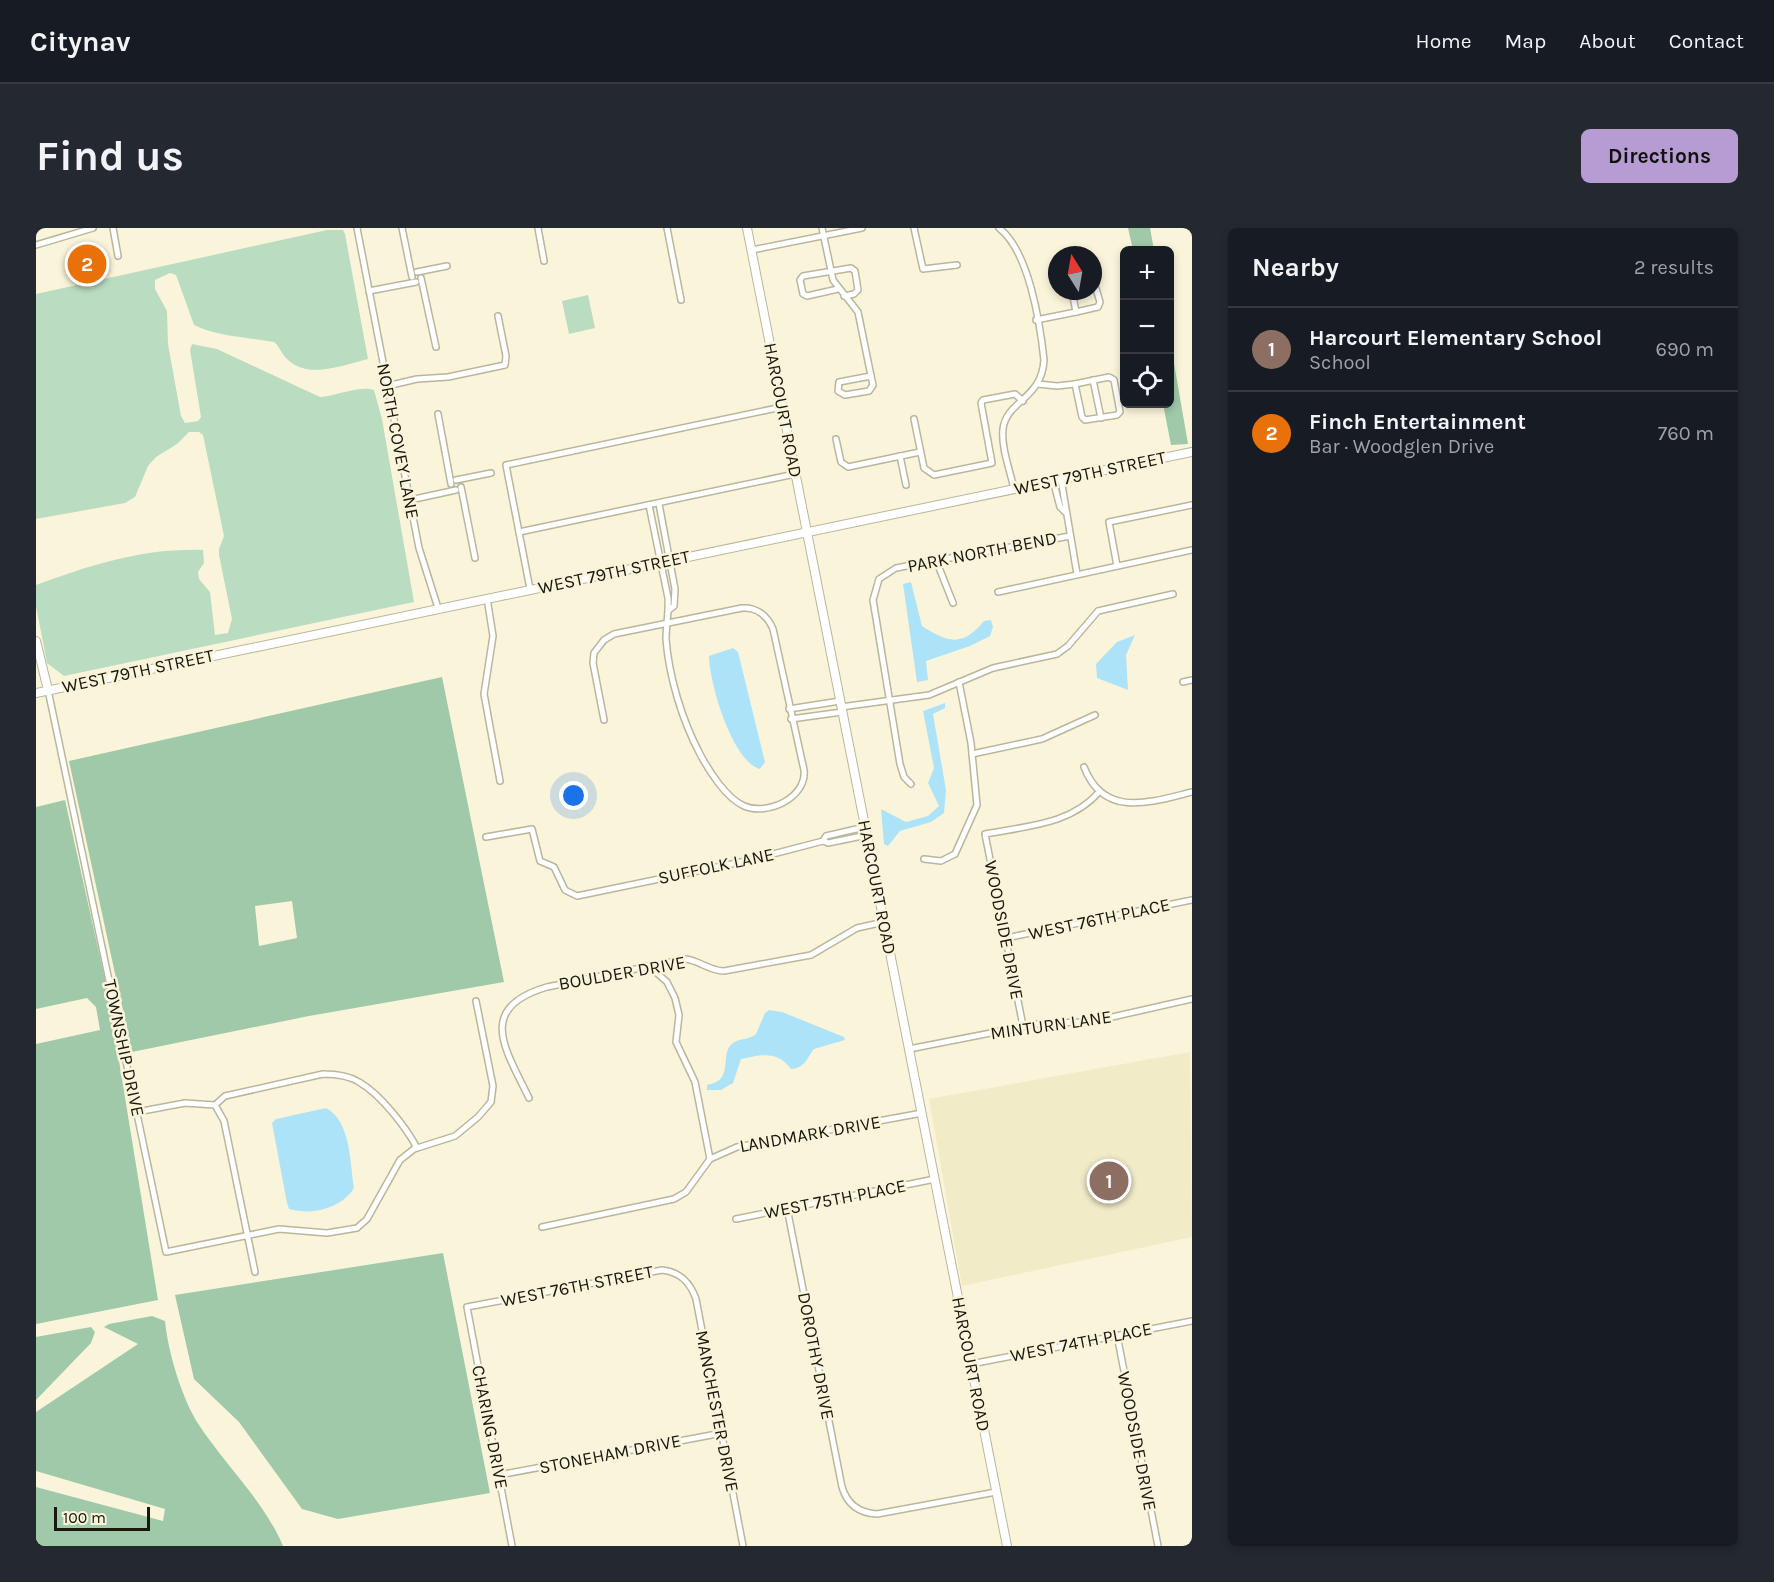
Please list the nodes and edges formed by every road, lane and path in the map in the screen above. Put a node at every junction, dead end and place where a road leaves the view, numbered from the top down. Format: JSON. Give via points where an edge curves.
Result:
{"nodes":[{"id":1,"x":93,"y":228,"type":"edge"},
{"id":2,"x":113,"y":228,"type":"edge"},
{"id":3,"x":357,"y":228,"type":"edge"},
{"id":4,"x":402,"y":228,"type":"edge"},
{"id":5,"x":537,"y":228,"type":"edge"},
{"id":6,"x":667,"y":228,"type":"edge"},
{"id":7,"x":747,"y":228,"type":"edge"},
{"id":8,"x":822,"y":228,"type":"edge"},
{"id":9,"x":862,"y":228,"type":"edge"},
{"id":10,"x":914,"y":228,"type":"edge"},
{"id":11,"x":999,"y":228,"type":"edge"},
{"id":12,"x":824,"y":236,"type":"junction"},
{"id":13,"x":36,"y":245,"type":"edge"},
{"id":14,"x":752,"y":250,"type":"junction"},
{"id":15,"x":118,"y":256,"type":"dead end"},
{"id":16,"x":544,"y":261,"type":"dead end"},
{"id":17,"x":447,"y":266,"type":"dead end"},
{"id":18,"x":957,"y":266,"type":"dead end"},
{"id":19,"x":830,"y":270,"type":"junction"},
{"id":20,"x":414,"y":274,"type":"junction"},
{"id":21,"x":419,"y":280,"type":"junction"},
{"id":22,"x":838,"y":289,"type":"junction"},
{"id":23,"x":369,"y":291,"type":"junction"},
{"id":24,"x":844,"y":296,"type":"junction"},
{"id":25,"x":681,"y":300,"type":"dead end"},
{"id":26,"x":1074,"y":300,"type":"edge"},
{"id":27,"x":1098,"y":300,"type":"edge"},
{"id":28,"x":1076,"y":312,"type":"junction"},
{"id":29,"x":498,"y":316,"type":"dead end"},
{"id":30,"x":1036,"y":320,"type":"junction"},
{"id":31,"x":436,"y":347,"type":"dead end"},
{"id":32,"x":871,"y":376,"type":"junction"},
{"id":33,"x":1093,"y":380,"type":"junction"},
{"id":34,"x":1038,"y":384,"type":"junction"},
{"id":35,"x":1075,"y":384,"type":"junction"},
{"id":36,"x":387,"y":386,"type":"junction"},
{"id":37,"x":1023,"y":401,"type":"junction"},
{"id":38,"x":782,"y":406,"type":"junction"},
{"id":39,"x":438,"y":414,"type":"dead end"},
{"id":40,"x":1101,"y":418,"type":"junction"},
{"id":41,"x":914,"y":419,"type":"dead end"},
{"id":42,"x":836,"y":439,"type":"dead end"},
{"id":43,"x":1192,"y":452,"type":"edge"},
{"id":44,"x":920,"y":453,"type":"junction"},
{"id":45,"x":900,"y":456,"type":"junction"},
{"id":46,"x":491,"y":472,"type":"dead end"},
{"id":47,"x":795,"y":474,"type":"junction"},
{"id":48,"x":1057,"y":479,"type":"junction"},
{"id":49,"x":454,"y":482,"type":"junction"},
{"id":50,"x":906,"y":485,"type":"dead end"},
{"id":51,"x":459,"y":488,"type":"junction"},
{"id":52,"x":1014,"y":489,"type":"junction"},
{"id":53,"x":410,"y":500,"type":"junction"},
{"id":54,"x":658,"y":504,"type":"junction"},
{"id":55,"x":649,"y":505,"type":"junction"},
{"id":56,"x":1192,"y":505,"type":"edge"},
{"id":57,"x":807,"y":531,"type":"junction"},
{"id":58,"x":519,"y":532,"type":"junction"},
{"id":59,"x":1070,"y":536,"type":"junction"},
{"id":60,"x":1192,"y":550,"type":"edge"},
{"id":61,"x":475,"y":558,"type":"dead end"},
{"id":62,"x":670,"y":560,"type":"junction"},
{"id":63,"x":936,"y":560,"type":"junction"},
{"id":64,"x":660,"y":562,"type":"junction"},
{"id":65,"x":1117,"y":566,"type":"junction"},
{"id":66,"x":1077,"y":574,"type":"junction"},
{"id":67,"x":530,"y":589,"type":"junction"},
{"id":68,"x":999,"y":592,"type":"dead end"},
{"id":69,"x":1173,"y":594,"type":"dead end"},
{"id":70,"x":487,"y":598,"type":"junction"},
{"id":71,"x":953,"y":603,"type":"dead end"},
{"id":72,"x":438,"y":608,"type":"junction"},
{"id":73,"x":669,"y":610,"type":"junction"},
{"id":74,"x":668,"y":623,"type":"junction"},
{"id":75,"x":36,"y":641,"type":"edge"},
{"id":76,"x":1192,"y":680,"type":"edge"},
{"id":77,"x":959,"y":682,"type":"junction"},
{"id":78,"x":1183,"y":682,"type":"dead end"},
{"id":79,"x":48,"y":690,"type":"junction"},
{"id":80,"x":36,"y":693,"type":"edge"},
{"id":81,"x":890,"y":702,"type":"junction"},
{"id":82,"x":841,"y":707,"type":"junction"},
{"id":83,"x":789,"y":709,"type":"junction"},
{"id":84,"x":1095,"y":715,"type":"dead end"},
{"id":85,"x":791,"y":719,"type":"junction"},
{"id":86,"x":604,"y":720,"type":"dead end"},
{"id":87,"x":972,"y":754,"type":"junction"},
{"id":88,"x":1084,"y":767,"type":"dead end"},
{"id":89,"x":500,"y":781,"type":"dead end"},
{"id":90,"x":911,"y":784,"type":"dead end"},
{"id":91,"x":1100,"y":791,"type":"junction"},
{"id":92,"x":1192,"y":792,"type":"edge"},
{"id":93,"x":866,"y":831,"type":"junction"},
{"id":94,"x":486,"y":837,"type":"dead end"},
{"id":95,"x":924,"y":859,"type":"dead end"},
{"id":96,"x":1192,"y":900,"type":"edge"},
{"id":97,"x":884,"y":922,"type":"junction"},
{"id":98,"x":1006,"y":938,"type":"junction"},
{"id":99,"x":649,"y":966,"type":"junction"},
{"id":100,"x":1192,"y":999,"type":"edge"},
{"id":101,"x":476,"y":1001,"type":"dead end"},
{"id":102,"x":1023,"y":1026,"type":"junction"},
{"id":103,"x":909,"y":1049,"type":"junction"},
{"id":104,"x":529,"y":1098,"type":"dead end"},
{"id":105,"x":216,"y":1105,"type":"junction"},
{"id":106,"x":137,"y":1113,"type":"junction"},
{"id":107,"x":922,"y":1113,"type":"junction"},
{"id":108,"x":417,"y":1148,"type":"junction"},
{"id":109,"x":710,"y":1159,"type":"junction"},
{"id":110,"x":935,"y":1179,"type":"junction"},
{"id":111,"x":787,"y":1208,"type":"junction"},
{"id":112,"x":736,"y":1219,"type":"dead end"},
{"id":113,"x":542,"y":1227,"type":"dead end"},
{"id":114,"x":247,"y":1236,"type":"junction"},
{"id":115,"x":255,"y":1272,"type":"dead end"},
{"id":116,"x":685,"y":1279,"type":"joint"},
{"id":117,"x":467,"y":1307,"type":"joint"},
{"id":118,"x":1192,"y":1320,"type":"edge"},
{"id":119,"x":1117,"y":1335,"type":"junction"},
{"id":120,"x":971,"y":1364,"type":"junction"},
{"id":121,"x":722,"y":1433,"type":"junction"},
{"id":122,"x":499,"y":1475,"type":"junction"},
{"id":123,"x":996,"y":1492,"type":"junction"},
{"id":124,"x":512,"y":1546,"type":"edge"},
{"id":125,"x":743,"y":1546,"type":"edge"},
{"id":126,"x":1007,"y":1546,"type":"edge"},
{"id":127,"x":1158,"y":1546,"type":"edge"}],
"edges":[{"from":1,"to":13,"type":"street"},
{"from":2,"to":15,"type":"street"},
{"from":3,"to":23,"type":"street","name":"NORTH COVEY LANE"},
{"from":4,"to":20,"type":"street"},
{"from":5,"to":16,"type":"street"},
{"from":6,"to":25,"type":"street"},
{"from":7,"to":14,"type":"street","name":"HARCOURT ROAD"},
{"from":8,"to":12,"type":"street"},
{"from":9,"to":12,"type":"street"},
{"from":10,"to":18,"type":"street","via":[[923,269]]},
{"from":11,"to":30,"type":"street","via":[[1023,260]]},
{"from":12,"to":14,"type":"street"},
{"from":12,"to":19,"type":"street"},
{"from":14,"to":38,"type":"street","name":"HARCOURT ROAD"},
{"from":17,"to":20,"type":"street"},
{"from":19,"to":22,"type":"street"},
{"from":19,"to":22,"type":"street","via":[[802,277],[803,292],[807,296]]},
{"from":19,"to":24,"type":"street","via":[[855,270],[858,291]]},
{"from":20,"to":21,"type":"street"},
{"from":21,"to":23,"type":"street"},
{"from":21,"to":31,"type":"street"},
{"from":22,"to":24,"type":"street"},
{"from":23,"to":36,"type":"street","name":"NORTH COVEY LANE"},
{"from":24,"to":32,"type":"street","via":[[859,315]]},
{"from":26,"to":28,"type":"street"},
{"from":27,"to":28,"type":"street","via":[[1099,306]]},
{"from":28,"to":30,"type":"street"},
{"from":29,"to":36,"type":"street","via":[[507,362],[502,367]]},
{"from":30,"to":34,"type":"street","via":[[1044,360]]},
{"from":32,"to":32,"type":"street","via":[[843,381],[838,391],[845,395],[869,391],[873,385]]},
{"from":33,"to":35,"type":"street"},
{"from":33,"to":40,"type":"street"},
{"from":33,"to":40,"type":"street","via":[[1111,377],[1116,390],[1119,412]]},
{"from":34,"to":35,"type":"street"},
{"from":34,"to":37,"type":"street"},
{"from":35,"to":40,"type":"street","via":[[1083,419]]},
{"from":36,"to":53,"type":"street","name":"NORTH COVEY LANE"},
{"from":37,"to":44,"type":"street","via":[[1015,394],[981,402],[992,462],[934,475],[924,470]]},
{"from":37,"to":52,"type":"street","via":[[1010,412],[1003,429]]},
{"from":38,"to":47,"type":"street","name":"HARCOURT ROAD"},
{"from":38,"to":58,"type":"street","via":[[506,465]]},
{"from":39,"to":49,"type":"street"},
{"from":41,"to":44,"type":"street"},
{"from":42,"to":45,"type":"street","via":[[841,462],[846,467]]},
{"from":43,"to":48,"type":"street","name":"WEST 79TH STREET"},
{"from":44,"to":45,"type":"street"},
{"from":45,"to":50,"type":"street"},
{"from":46,"to":49,"type":"street"},
{"from":47,"to":54,"type":"street"},
{"from":47,"to":57,"type":"street","name":"HARCOURT ROAD"},
{"from":48,"to":52,"type":"street","name":"WEST 79TH STREET"},
{"from":48,"to":59,"type":"street"},
{"from":49,"to":51,"type":"street","via":[[460,482]]},
{"from":51,"to":53,"type":"street"},
{"from":51,"to":61,"type":"street"},
{"from":52,"to":57,"type":"street","name":"WEST 79TH STREET"},
{"from":53,"to":72,"type":"street","name":"NORTH COVEY LANE","via":[[420,553],[434,586]]},
{"from":54,"to":55,"type":"street"},
{"from":54,"to":62,"type":"street"},
{"from":55,"to":58,"type":"street"},
{"from":55,"to":64,"type":"street"},
{"from":56,"to":65,"type":"street","via":[[1108,522]]},
{"from":57,"to":62,"type":"street","name":"WEST 79TH STREET"},
{"from":57,"to":82,"type":"street","name":"HARCOURT ROAD"},
{"from":58,"to":67,"type":"street"},
{"from":59,"to":63,"type":"street","name":"PARK NORTH BEND"},
{"from":59,"to":66,"type":"street"},
{"from":60,"to":65,"type":"street"},
{"from":62,"to":64,"type":"street","name":"WEST 79TH STREET"},
{"from":62,"to":73,"type":"street","via":[[676,597]]},
{"from":63,"to":71,"type":"street"},
{"from":63,"to":81,"type":"street","name":"PARK NORTH BEND","via":[[892,569],[874,588]]},
{"from":64,"to":67,"type":"street","name":"WEST 79TH STREET"},
{"from":64,"to":73,"type":"street"},
{"from":65,"to":66,"type":"street"},
{"from":66,"to":68,"type":"street"},
{"from":67,"to":70,"type":"street","name":"WEST 79TH STREET"},
{"from":69,"to":77,"type":"street","via":[[1104,608],[1060,652],[993,668]]},
{"from":70,"to":72,"type":"street","name":"WEST 79TH STREET"},
{"from":70,"to":89,"type":"street","via":[[493,636],[484,699]]},
{"from":72,"to":79,"type":"street","name":"WEST 79TH STREET"},
{"from":73,"to":74,"type":"street"},
{"from":74,"to":83,"type":"street","via":[[742,608],[760,613],[772,627]]},
{"from":74,"to":85,"type":"street","via":[[667,644],[678,698],[696,746],[706,764],[743,805],[758,808],[783,802],[798,793],[804,779]]},
{"from":74,"to":86,"type":"street","via":[[614,634],[594,652],[593,666]]},
{"from":75,"to":79,"type":"street"},
{"from":76,"to":78,"type":"street"},
{"from":77,"to":81,"type":"street","via":[[929,695]]},
{"from":77,"to":87,"type":"street"},
{"from":79,"to":80,"type":"street","name":"WEST 79TH STREET"},
{"from":79,"to":106,"type":"street","name":"TOWNSHIP DRIVE"},
{"from":81,"to":82,"type":"street"},
{"from":81,"to":90,"type":"street","via":[[900,767]]},
{"from":82,"to":83,"type":"street"},
{"from":82,"to":85,"type":"street"},
{"from":82,"to":93,"type":"street","name":"HARCOURT ROAD"},
{"from":83,"to":85,"type":"street"},
{"from":84,"to":87,"type":"street","via":[[1042,739]]},
{"from":87,"to":95,"type":"street","via":[[977,805],[960,847],[948,860]]},
{"from":88,"to":91,"type":"street"},
{"from":91,"to":92,"type":"street","via":[[1116,801],[1133,804]]},
{"from":91,"to":98,"type":"street","name":"WOODSIDE DRIVE","via":[[1066,818],[985,834]]},
{"from":93,"to":94,"type":"street","name":"SUFFOLK LANE","via":[[826,836],[823,841],[746,861],[580,895],[565,890],[555,869],[540,861],[532,829]]},
{"from":93,"to":97,"type":"street","name":"HARCOURT ROAD"},
{"from":96,"to":98,"type":"street","name":"WEST 76TH PLACE"},
{"from":97,"to":99,"type":"street","name":"BOULDER DRIVE","via":[[857,928],[804,957],[724,971],[687,959]]},
{"from":97,"to":103,"type":"street","name":"HARCOURT ROAD"},
{"from":98,"to":102,"type":"street","name":"WOODSIDE DRIVE"},
{"from":99,"to":104,"type":"street","name":"BOULDER DRIVE","via":[[535,991],[514,1003],[502,1016],[507,1054]]},
{"from":99,"to":109,"type":"street","via":[[663,977],[675,998],[679,1015],[676,1042],[695,1082]]},
{"from":100,"to":102,"type":"street","name":"MINTURN LANE","via":[[1085,1023]]},
{"from":101,"to":108,"type":"street","via":[[494,1086],[491,1102],[455,1136]]},
{"from":102,"to":103,"type":"street","name":"MINTURN LANE"},
{"from":103,"to":107,"type":"street","name":"HARCOURT ROAD"},
{"from":105,"to":106,"type":"street","via":[[185,1103]]},
{"from":105,"to":108,"type":"street","via":[[225,1096],[323,1074],[339,1074],[366,1087],[408,1130]]},
{"from":105,"to":114,"type":"street","via":[[224,1121]]},
{"from":106,"to":114,"type":"street","name":"TOWNSHIP DRIVE","via":[[166,1252]]},
{"from":107,"to":109,"type":"street","name":"LANDMARK DRIVE","via":[[737,1147]]},
{"from":107,"to":110,"type":"street","name":"HARCOURT ROAD"},
{"from":108,"to":114,"type":"street","via":[[400,1160],[367,1219],[357,1228],[327,1233],[279,1229]]},
{"from":109,"to":113,"type":"street","name":"LANDMARK DRIVE","via":[[686,1191],[674,1199]]},
{"from":110,"to":111,"type":"street","name":"WEST 75TH PLACE"},
{"from":110,"to":120,"type":"street","name":"HARCOURT ROAD"},
{"from":111,"to":112,"type":"street","name":"WEST 75TH PLACE"},
{"from":111,"to":123,"type":"street","name":"DOROTHY DRIVE","via":[[842,1487],[850,1503],[877,1514]]},
{"from":114,"to":115,"type":"street"},
{"from":116,"to":117,"type":"street","name":"WEST 76TH STREET","via":[[662,1270]]},
{"from":116,"to":121,"type":"street","name":"MANCHESTER DRIVE","via":[[696,1299]]},
{"from":117,"to":122,"type":"street","name":"CHARING DRIVE"},
{"from":118,"to":119,"type":"street","name":"WEST 74TH PLACE"},
{"from":119,"to":120,"type":"street","name":"WEST 74TH PLACE"},
{"from":119,"to":127,"type":"street","name":"WOODSIDE DRIVE"},
{"from":120,"to":123,"type":"street","name":"HARCOURT ROAD"},
{"from":121,"to":122,"type":"street","name":"STONEHAM DRIVE"},
{"from":121,"to":125,"type":"street","name":"MANCHESTER DRIVE"},
{"from":122,"to":124,"type":"street","name":"CHARING DRIVE"},
{"from":123,"to":126,"type":"street","name":"HARCOURT ROAD"}]}
